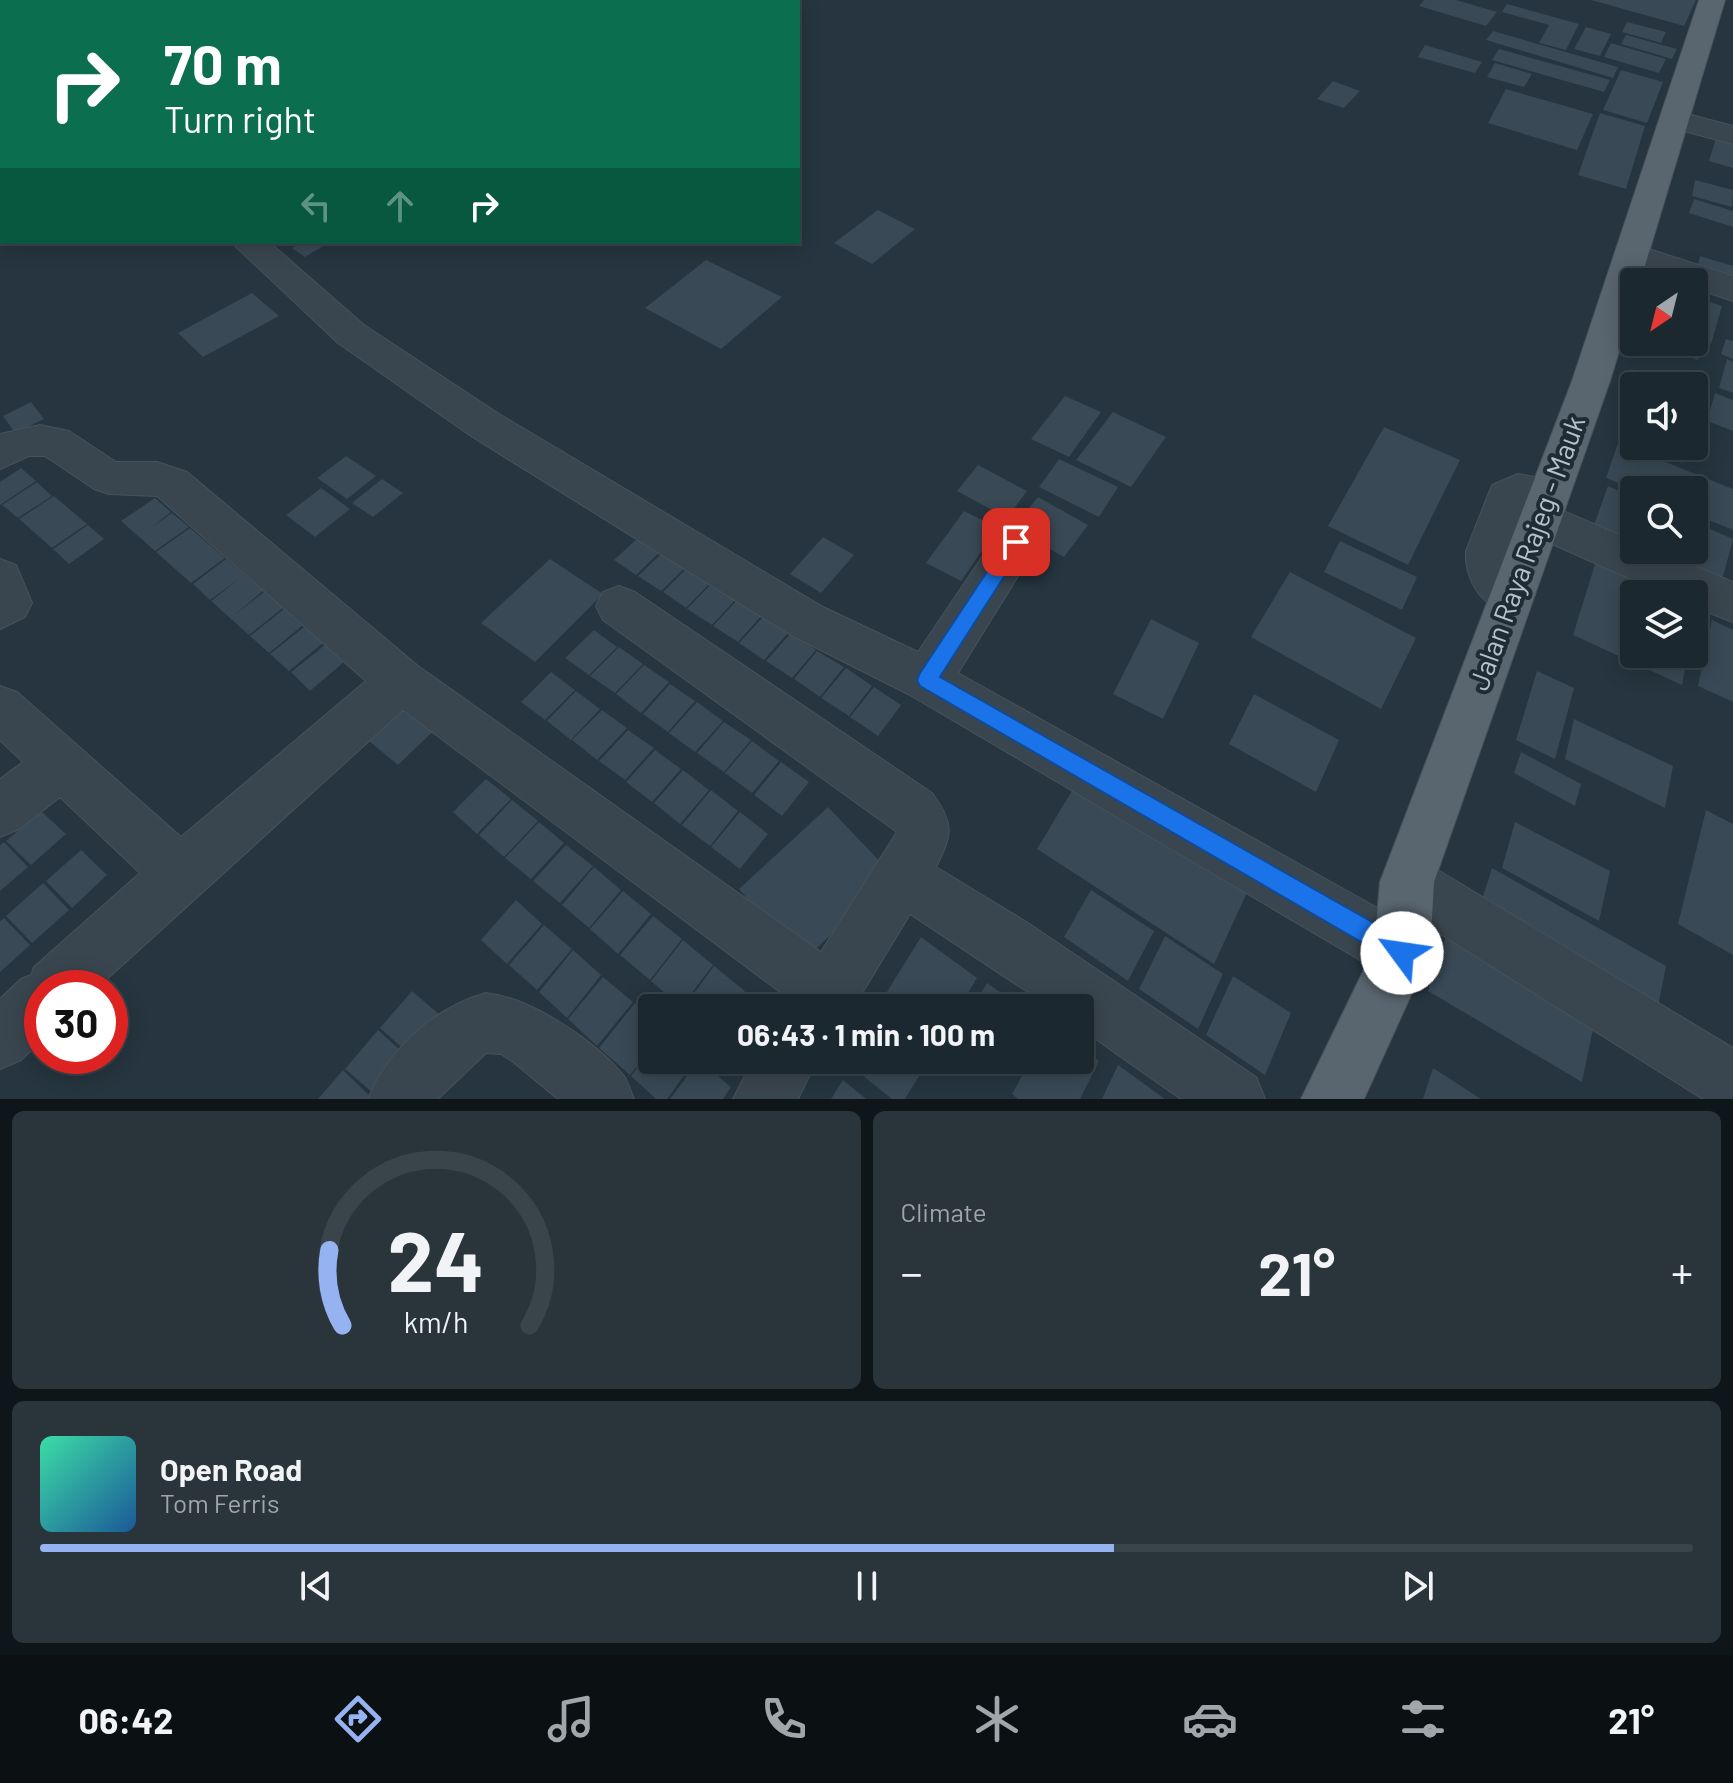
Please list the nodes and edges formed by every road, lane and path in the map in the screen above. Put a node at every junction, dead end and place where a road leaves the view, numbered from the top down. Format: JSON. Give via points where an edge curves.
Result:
{"nodes":[{"id":1,"x":1712,"y":0,"type":"edge"},
{"id":2,"x":1676,"y":120,"type":"junction"},
{"id":3,"x":1733,"y":135,"type":"edge"},
{"id":4,"x":250,"y":244,"type":"edge"},
{"id":5,"x":1633,"y":255,"type":"junction"},
{"id":6,"x":1733,"y":289,"type":"edge"},
{"id":7,"x":0,"y":453,"type":"edge"},
{"id":8,"x":1544,"y":507,"type":"junction"},
{"id":9,"x":1016,"y":542,"type":"dead end"},
{"id":10,"x":0,"y":560,"type":"edge"},
{"id":11,"x":0,"y":572,"type":"edge"},
{"id":12,"x":0,"y":578,"type":"edge"},
{"id":13,"x":1733,"y":603,"type":"edge"},
{"id":14,"x":619,"y":606,"type":"dead end"},
{"id":15,"x":0,"y":609,"type":"edge"},
{"id":16,"x":927,"y":680,"type":"junction"},
{"id":17,"x":401,"y":681,"type":"junction"},
{"id":18,"x":0,"y":708,"type":"edge"},
{"id":19,"x":62,"y":764,"type":"junction"},
{"id":20,"x":0,"y":811,"type":"edge"},
{"id":21,"x":180,"y":873,"type":"junction"},
{"id":22,"x":902,"y":877,"type":"junction"},
{"id":23,"x":1407,"y":882,"type":"junction"},
{"id":24,"x":1402,"y":953,"type":"junction"},
{"id":25,"x":75,"y":970,"type":"edge"},
{"id":26,"x":816,"y":994,"type":"edge"},
{"id":27,"x":828,"y":994,"type":"edge"},
{"id":28,"x":24,"y":1017,"type":"edge"},
{"id":29,"x":0,"y":1039,"type":"edge"},
{"id":30,"x":779,"y":1074,"type":"edge"},
{"id":31,"x":1733,"y":1083,"type":"edge"},
{"id":32,"x":399,"y":1099,"type":"edge"},
{"id":33,"x":603,"y":1099,"type":"edge"},
{"id":34,"x":764,"y":1099,"type":"edge"},
{"id":35,"x":1234,"y":1099,"type":"edge"},
{"id":36,"x":1332,"y":1099,"type":"edge"}],
"edges":[{"from":1,"to":2,"type":"main road","name":"Jalan Raya Rajeg - Mauk"},
{"from":2,"to":3,"type":"street"},
{"from":2,"to":5,"type":"main road","name":"Jalan Raya Rajeg - Mauk"},
{"from":4,"to":16,"type":"street","via":[[351,334],[485,425],[807,621]]},
{"from":5,"to":6,"type":"street"},
{"from":5,"to":8,"type":"main road","name":"Jalan Raya Rajeg - Mauk"},
{"from":7,"to":17,"type":"street","via":[[29,439],[46,440],[109,478],[157,478],[172,484]]},
{"from":8,"to":13,"type":"street"},
{"from":8,"to":23,"type":"main road","name":"Jalan Raya Rajeg - Mauk"},
{"from":9,"to":16,"type":"street"},
{"from":10,"to":11,"type":"street"},
{"from":12,"to":15,"type":"street","via":[[9,603]]},
{"from":14,"to":22,"type":"street","via":[[913,811],[924,826],[923,838]]},
{"from":16,"to":24,"type":"street"},
{"from":17,"to":21,"type":"street"},
{"from":17,"to":26,"type":"street"},
{"from":18,"to":19,"type":"street"},
{"from":19,"to":20,"type":"street"},
{"from":19,"to":21,"type":"street"},
{"from":21,"to":25,"type":"street"},
{"from":22,"to":27,"type":"street"},
{"from":22,"to":35,"type":"street","via":[[1008,943]]},
{"from":23,"to":24,"type":"main road","name":"Jalan Raya Rajeg - Mauk"},
{"from":23,"to":31,"type":"street"},
{"from":24,"to":36,"type":"main road","name":"Jalan Raya Rajeg - Mauk"},
{"from":28,"to":29,"type":"street"},
{"from":30,"to":34,"type":"street"},
{"from":32,"to":33,"type":"street","via":[[463,1033],[484,1023],[512,1027]]}]}
